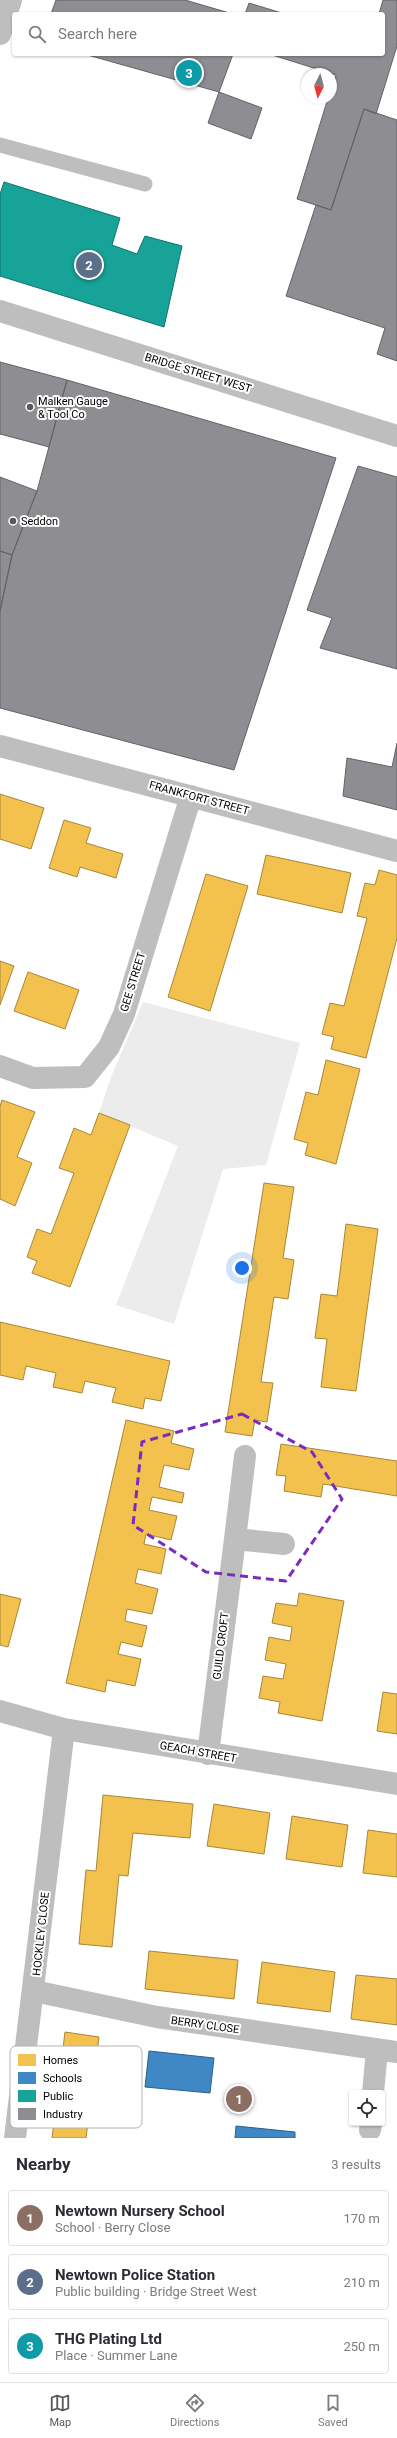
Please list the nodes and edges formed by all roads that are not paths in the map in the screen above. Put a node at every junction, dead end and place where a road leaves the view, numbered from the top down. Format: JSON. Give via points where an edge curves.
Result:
{"nodes":[{"id":1,"x":10,"y":0,"type":"edge"},
{"id":2,"x":0,"y":34,"type":"edge"},
{"id":3,"x":0,"y":145,"type":"edge"},
{"id":4,"x":145,"y":184,"type":"dead end"},
{"id":5,"x":0,"y":311,"type":"edge"},
{"id":6,"x":397,"y":436,"type":"edge"},
{"id":7,"x":0,"y":746,"type":"edge"},
{"id":8,"x":191,"y":796,"type":"junction"},
{"id":9,"x":397,"y":851,"type":"edge"},
{"id":10,"x":0,"y":1066,"type":"edge"},
{"id":11,"x":245,"y":1456,"type":"dead end"},
{"id":12,"x":235,"y":1539,"type":"junction"},
{"id":13,"x":284,"y":1544,"type":"dead end"},
{"id":14,"x":0,"y":1711,"type":"edge"},
{"id":15,"x":64,"y":1729,"type":"junction"},
{"id":16,"x":208,"y":1754,"type":"junction"},
{"id":17,"x":397,"y":1784,"type":"edge"},
{"id":18,"x":34,"y":1990,"type":"junction"},
{"id":19,"x":27,"y":2046,"type":"edge"},
{"id":20,"x":387,"y":2051,"type":"edge"},
{"id":21,"x":374,"y":2090,"type":"edge"},
{"id":22,"x":17,"y":2128,"type":"edge"},
{"id":23,"x":16,"y":2138,"type":"edge"}],
"edges":[{"from":1,"to":2,"type":"street"},
{"from":3,"to":4,"type":"lane"},
{"from":5,"to":6,"type":"street","name":"BRIDGE STREET WEST"},
{"from":7,"to":8,"type":"street","name":"FRANKFORT STREET"},
{"from":8,"to":9,"type":"street","name":"FRANKFORT STREET"},
{"from":8,"to":10,"type":"street","name":"GEE STREET","via":[[124,1014],[110,1047],[85,1077],[33,1078]]},
{"from":11,"to":12,"type":"street","name":"GUILD CROFT"},
{"from":12,"to":13,"type":"street"},
{"from":12,"to":16,"type":"street","name":"GUILD CROFT"},
{"from":14,"to":15,"type":"street","name":"GEACH STREET"},
{"from":15,"to":16,"type":"street","name":"GEACH STREET"},
{"from":15,"to":18,"type":"street","name":"HOCKLEY CLOSE"},
{"from":16,"to":17,"type":"street","name":"GEACH STREET"},
{"from":18,"to":19,"type":"street","name":"HOCKLEY CLOSE"},
{"from":18,"to":20,"type":"street","name":"BERRY CLOSE","via":[[157,2018]]},
{"from":20,"to":21,"type":"street","name":"BERRY CLOSE"},
{"from":22,"to":23,"type":"street","name":"HOCKLEY CLOSE"}]}
